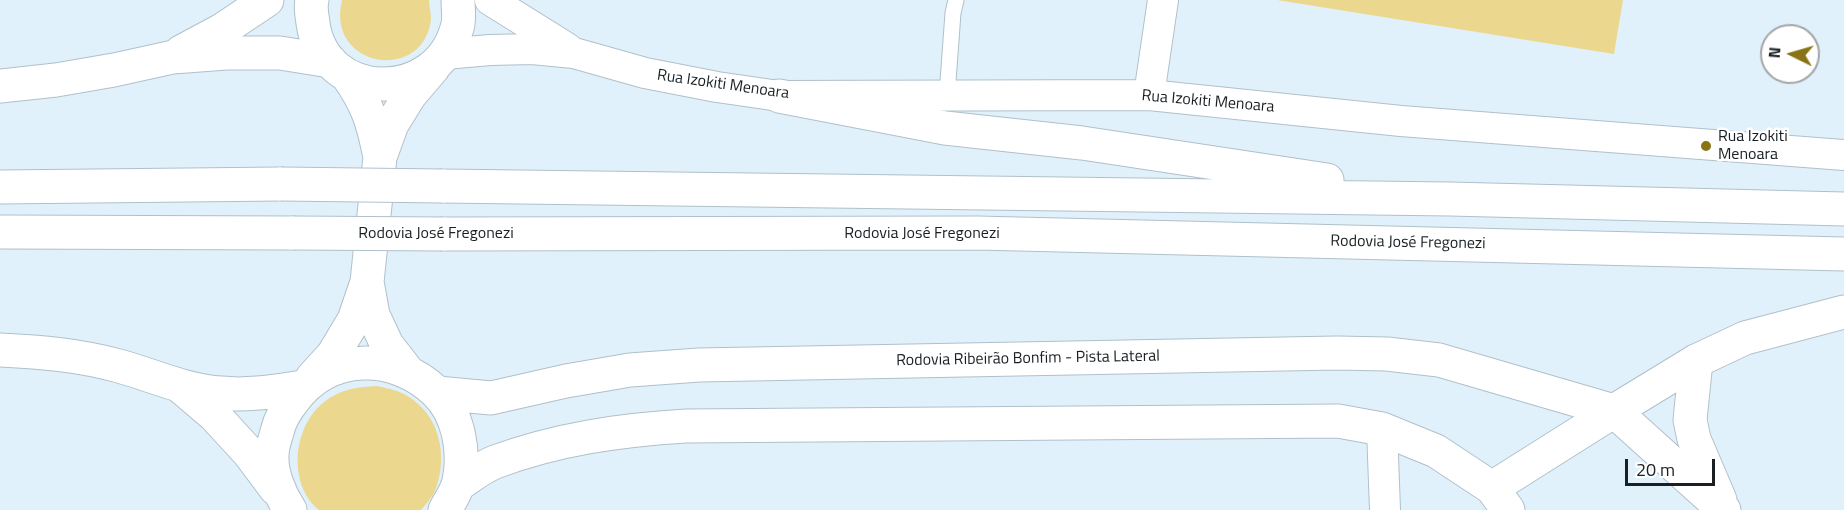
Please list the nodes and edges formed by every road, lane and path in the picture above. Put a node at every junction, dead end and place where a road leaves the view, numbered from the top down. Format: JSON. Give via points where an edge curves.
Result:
{"nodes":[{"id":1,"x":267,"y":0,"type":"edge"},
{"id":2,"x":312,"y":0,"type":"edge"},
{"id":3,"x":458,"y":0,"type":"edge"},
{"id":4,"x":490,"y":0,"type":"edge"},
{"id":5,"x":956,"y":0,"type":"edge"},
{"id":6,"x":1163,"y":0,"type":"edge"},
{"id":7,"x":574,"y":53,"type":"junction"},
{"id":8,"x":173,"y":57,"type":"junction"},
{"id":9,"x":439,"y":61,"type":"junction"},
{"id":10,"x":338,"y":68,"type":"junction"},
{"id":11,"x":0,"y":86,"type":"edge"},
{"id":12,"x":947,"y":95,"type":"junction"},
{"id":13,"x":1149,"y":95,"type":"junction"},
{"id":14,"x":779,"y":96,"type":"junction"},
{"id":15,"x":1844,"y":155,"type":"edge"},
{"id":16,"x":380,"y":157,"type":"junction"},
{"id":17,"x":0,"y":187,"type":"edge"},
{"id":18,"x":1450,"y":199,"type":"junction"},
{"id":19,"x":1844,"y":209,"type":"edge"},
{"id":20,"x":0,"y":232,"type":"edge"},
{"id":21,"x":1844,"y":254,"type":"edge"},
{"id":22,"x":367,"y":282,"type":"junction"},
{"id":23,"x":1844,"y":312,"type":"edge"},
{"id":24,"x":0,"y":350,"type":"edge"},
{"id":25,"x":1696,"y":361,"type":"junction"},
{"id":26,"x":408,"y":372,"type":"junction"},
{"id":27,"x":177,"y":384,"type":"junction"},
{"id":28,"x":306,"y":384,"type":"junction"},
{"id":29,"x":437,"y":393,"type":"junction"},
{"id":30,"x":1614,"y":411,"type":"junction"},
{"id":31,"x":1382,"y":429,"type":"junction"},
{"id":32,"x":452,"y":497,"type":"edge"},
{"id":33,"x":1500,"y":499,"type":"edge"},
{"id":34,"x":284,"y":502,"type":"edge"},
{"id":35,"x":1385,"y":510,"type":"edge"},
{"id":36,"x":1724,"y":510,"type":"edge"}],
"edges":[{"from":1,"to":8,"type":"main road"},
{"from":2,"to":10,"type":"main road","via":[[314,35]]},
{"from":3,"to":9,"type":"main road","via":[[458,27]]},
{"from":4,"to":7,"type":"street","name":"Rua Izokiti Menoara"},
{"from":5,"to":12,"type":"lane"},
{"from":6,"to":13,"type":"street"},
{"from":7,"to":9,"type":"street","name":"Rua Izokiti Menoara","via":[[490,50]]},
{"from":7,"to":14,"type":"street","name":"Rua Izokiti Menoara","via":[[645,74]]},
{"from":8,"to":10,"type":"main road","via":[[280,53]]},
{"from":8,"to":11,"type":"main road","via":[[56,80]]},
{"from":9,"to":10,"type":"main road","via":[[406,82],[375,85]]},
{"from":9,"to":16,"type":"main road","via":[[392,124]]},
{"from":10,"to":16,"type":"main road","via":[[363,99]]},
{"from":12,"to":13,"type":"street","name":"Rua Izokiti Menoara"},
{"from":12,"to":14,"type":"street","name":"Rua Izokiti Menoara"},
{"from":13,"to":15,"type":"street","name":"Rua Izokiti Menoara","via":[[1401,121]]},
{"from":14,"to":18,"type":"main road","via":[[945,129],[1082,143]]},
{"from":16,"to":22,"type":"main road"},
{"from":17,"to":18,"type":"main road","bridge":true,"via":[[281,184]]},
{"from":18,"to":19,"type":"main road"},
{"from":20,"to":21,"type":"main road","name":"Rodovia José Fregonezi","bridge":true,"via":[[977,233]]},
{"from":22,"to":26,"type":"main road","via":[[373,315],[387,345]]},
{"from":22,"to":28,"type":"main road","via":[[354,320],[333,355]]},
{"from":23,"to":25,"type":"main road","via":[[1745,338]]},
{"from":24,"to":27,"type":"main road","via":[[59,353],[118,365]]},
{"from":25,"to":30,"type":"main road"},
{"from":25,"to":36,"type":"main road","via":[[1690,420]]},
{"from":26,"to":28,"type":"main road","via":[[375,362],[340,366]]},
{"from":26,"to":29,"type":"main road"},
{"from":27,"to":28,"type":"main road","via":[[219,393],[263,393]]},
{"from":27,"to":34,"type":"main road","via":[[215,416],[249,453]]},
{"from":28,"to":34,"type":"main road","via":[[280,418],[272,456]]},
{"from":29,"to":30,"type":"main road","name":"Rodovia Ribeirão Bonfim - Pista Lateral","via":[[491,398],[630,370],[699,365],[1337,353],[1439,360]]},
{"from":29,"to":32,"type":"main road","via":[[455,420],[462,452]]},
{"from":30,"to":33,"type":"main road"},
{"from":30,"to":36,"type":"main road"},
{"from":31,"to":32,"type":"main road","via":[[1338,421],[686,426],[578,438],[493,463]]},
{"from":31,"to":33,"type":"main road","via":[[1436,451]]},
{"from":31,"to":35,"type":"street"}]}
